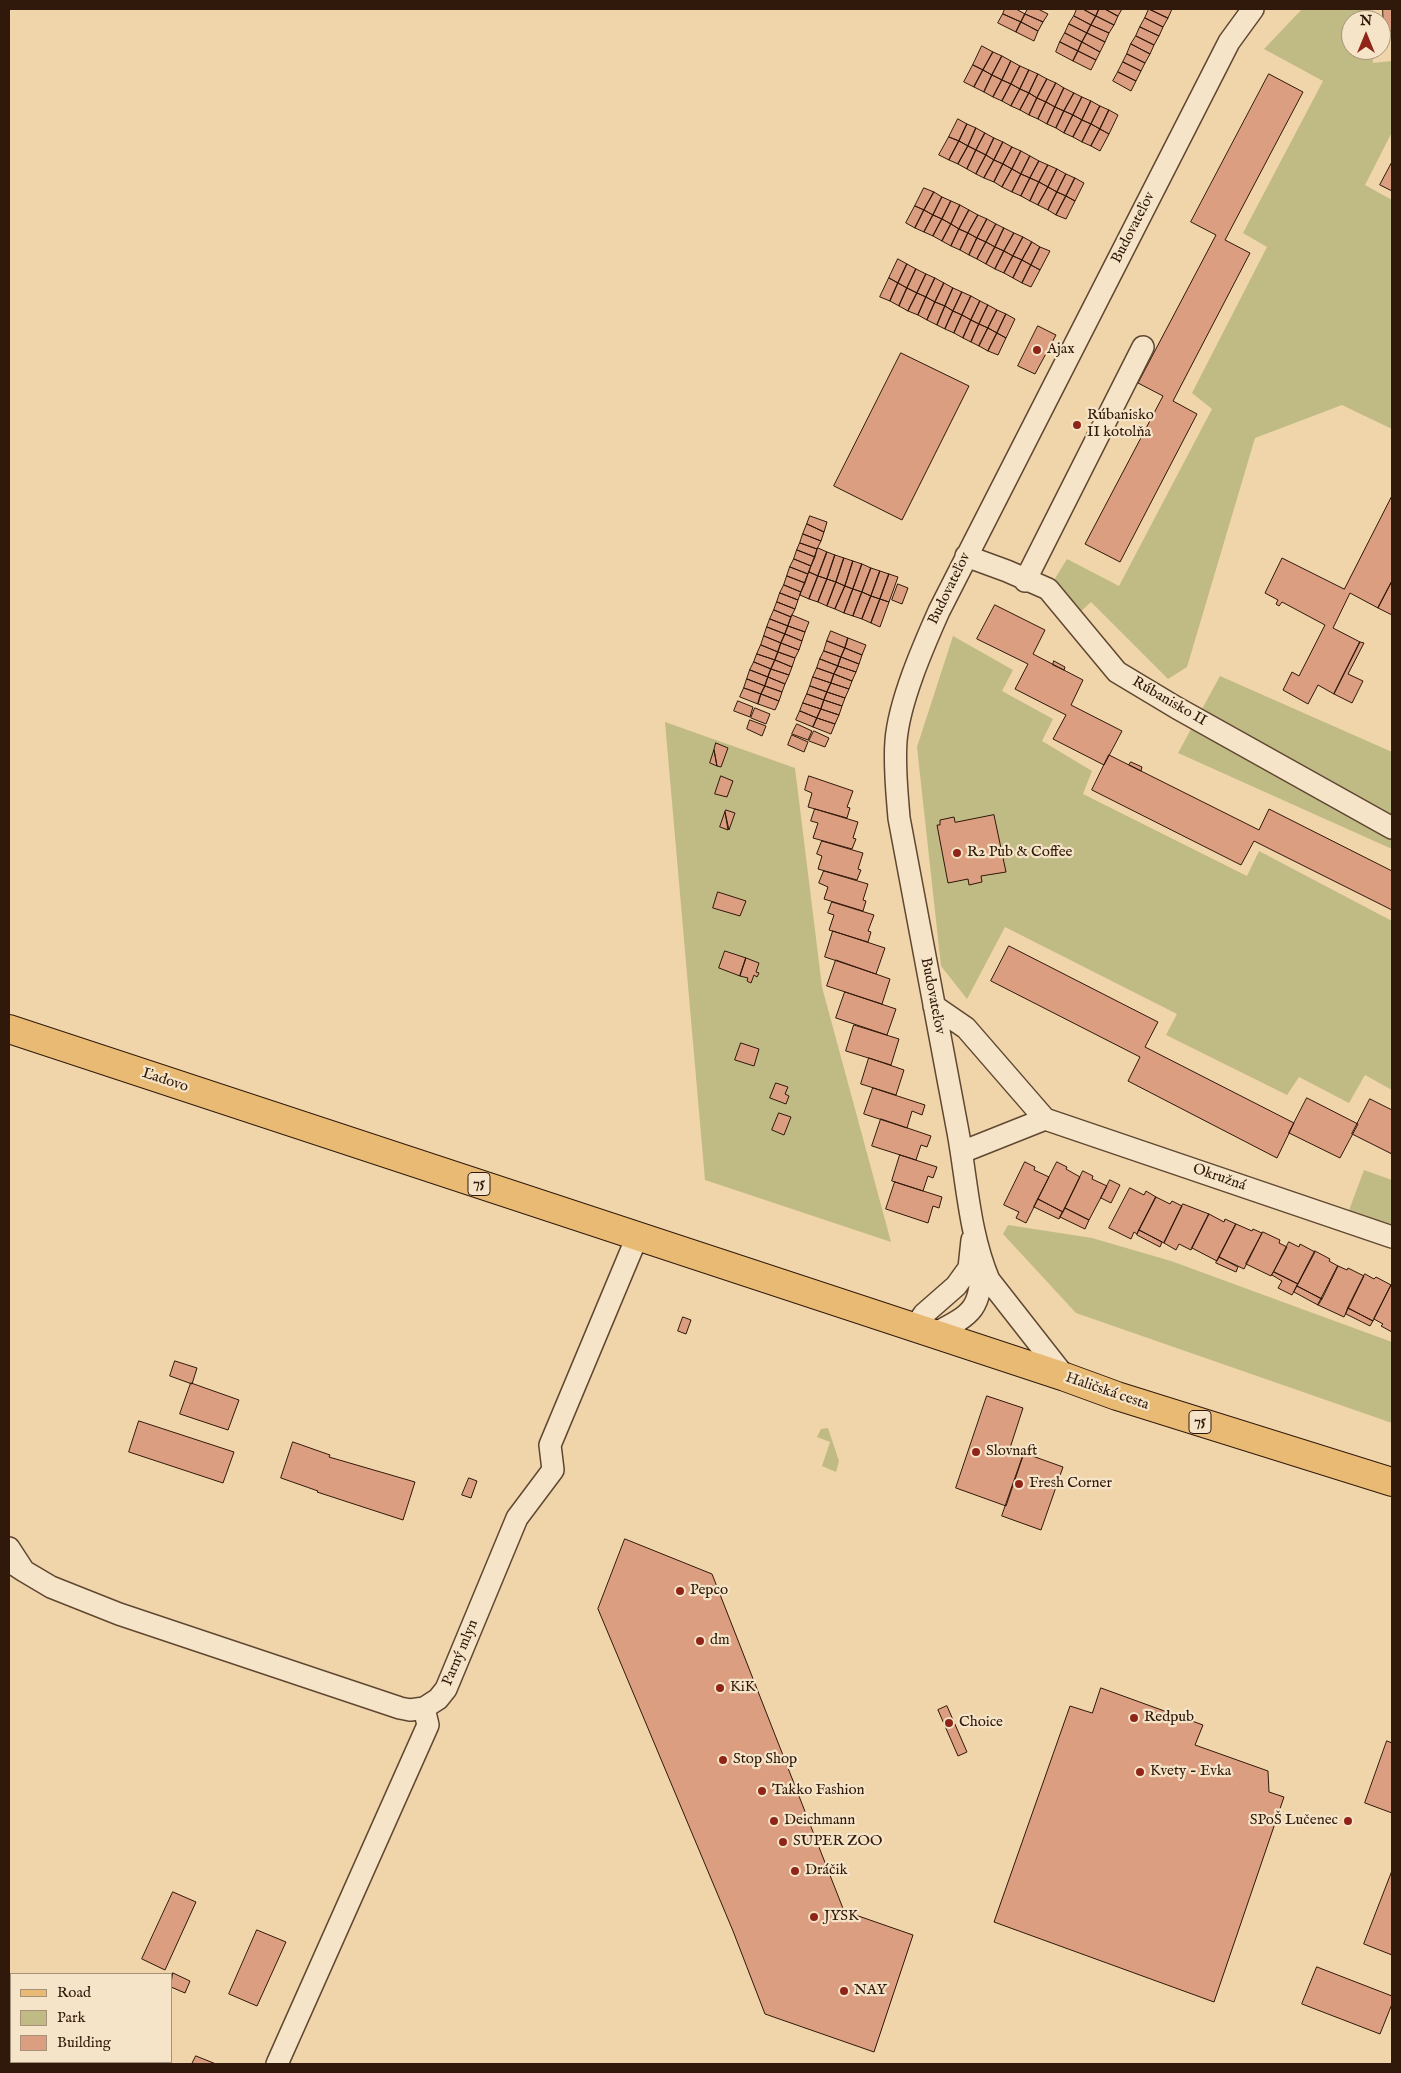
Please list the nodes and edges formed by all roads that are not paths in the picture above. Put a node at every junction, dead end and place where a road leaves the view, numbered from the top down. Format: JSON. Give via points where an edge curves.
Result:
{"nodes":[{"id":1,"x":1253,"y":9,"type":"edge"},
{"id":2,"x":1144,"y":348,"type":"dead end"},
{"id":3,"x":966,"y":556,"type":"junction"},
{"id":4,"x":1026,"y":581,"type":"junction"},
{"id":5,"x":1392,"y":828,"type":"edge"},
{"id":6,"x":934,"y":1006,"type":"junction"},
{"id":7,"x":9,"y":1029,"type":"edge"},
{"id":8,"x":1045,"y":1119,"type":"junction"},
{"id":9,"x":962,"y":1152,"type":"junction"},
{"id":10,"x":973,"y":1227,"type":"junction"},
{"id":11,"x":637,"y":1237,"type":"junction"},
{"id":12,"x":1392,"y":1238,"type":"edge"},
{"id":13,"x":982,"y":1262,"type":"junction"},
{"id":14,"x":923,"y":1332,"type":"junction"},
{"id":15,"x":1065,"y":1377,"type":"junction"},
{"id":16,"x":1392,"y":1482,"type":"edge"},
{"id":17,"x":9,"y":1548,"type":"edge"},
{"id":18,"x":16,"y":1566,"type":"edge"},
{"id":19,"x":424,"y":1708,"type":"junction"},
{"id":20,"x":277,"y":2064,"type":"edge"}],
"edges":[{"from":1,"to":3,"type":"street","name":"Budovateľov","via":[[1229,42]]},
{"from":2,"to":4,"type":"street"},
{"from":3,"to":4,"type":"street","name":"Rúbanisko II"},
{"from":3,"to":6,"type":"street","name":"Budovateľov","via":[[920,655],[896,739],[899,818]]},
{"from":4,"to":5,"type":"street","name":"Rúbanisko II","via":[[1048,589],[1117,672]]},
{"from":6,"to":8,"type":"street","via":[[966,1028]]},
{"from":6,"to":9,"type":"street","name":"Budovateľov"},
{"from":7,"to":11,"type":"main road","name":"Ľadovo","number":"75"},
{"from":8,"to":9,"type":"street"},
{"from":8,"to":12,"type":"street","name":"Okružná"},
{"from":9,"to":10,"type":"street","name":"Budovateľov"},
{"from":10,"to":13,"type":"street","name":"Budovateľov"},
{"from":10,"to":14,"type":"street","name":"Budovateľov","via":[[969,1268],[956,1286],[924,1314]]},
{"from":11,"to":14,"type":"main road","name":"Haličská cesta","number":"75"},
{"from":11,"to":19,"type":"street","name":"Parný mlyn","via":[[550,1445],[553,1470],[517,1518],[449,1684],[438,1699]]},
{"from":13,"to":14,"type":"street","name":"Budovateľov","via":[[980,1293],[970,1313]]},
{"from":13,"to":15,"type":"street","name":"Budovateľov","via":[[990,1280]]},
{"from":14,"to":15,"type":"main road","name":"Haličská cesta","number":"75"},
{"from":15,"to":16,"type":"main road","name":"Haličská cesta","number":"75"},
{"from":17,"to":18,"type":"street"},
{"from":18,"to":19,"type":"street","via":[[51,1588],[119,1614],[400,1708]]},
{"from":19,"to":20,"type":"street","via":[[428,1725]]}]}
